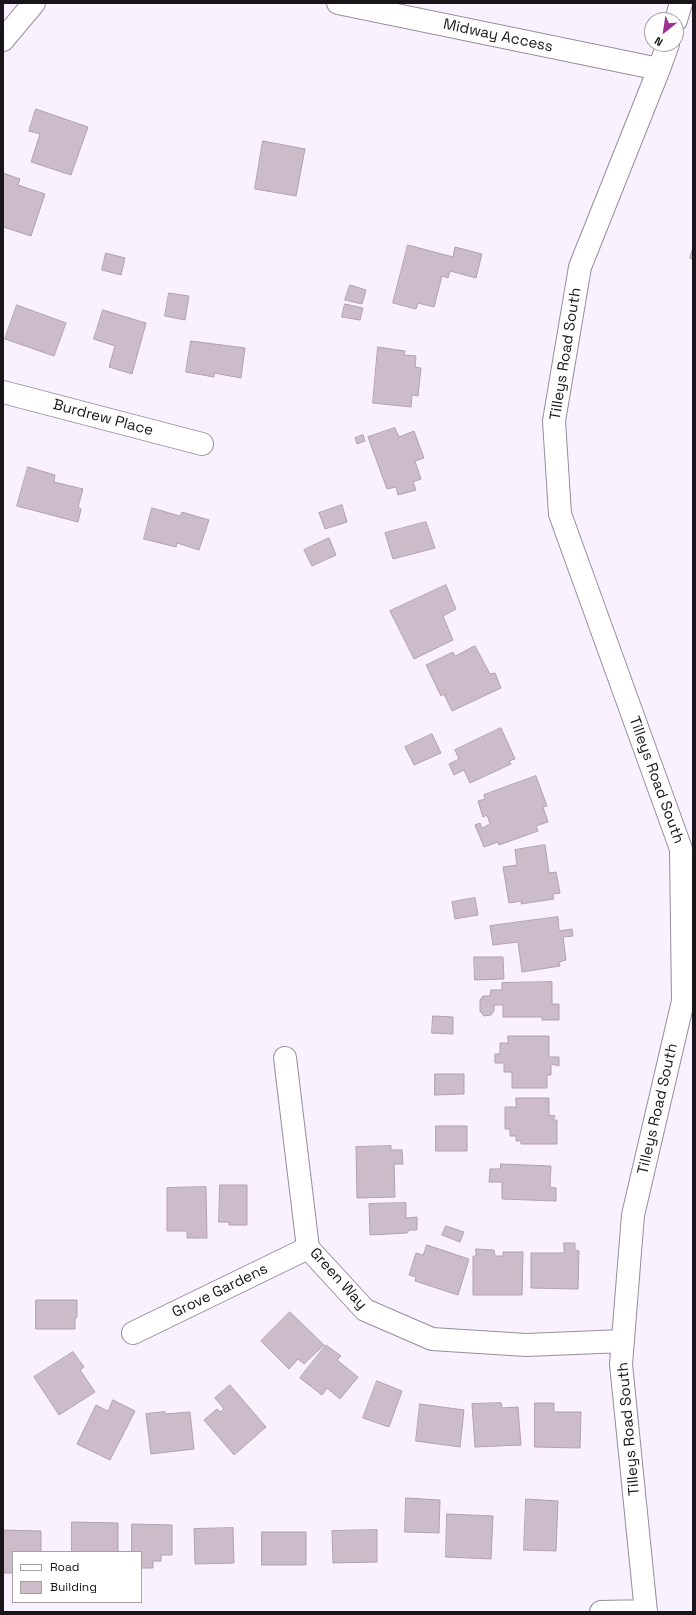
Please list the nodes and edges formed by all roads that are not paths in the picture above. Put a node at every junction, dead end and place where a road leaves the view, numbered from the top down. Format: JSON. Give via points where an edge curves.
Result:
{"nodes":[{"id":1,"x":34,"y":3,"type":"edge"},
{"id":2,"x":338,"y":3,"type":"edge"},
{"id":3,"x":3,"y":40,"type":"edge"},
{"id":4,"x":665,"y":52,"type":"edge"},
{"id":5,"x":659,"y":69,"type":"junction"},
{"id":6,"x":3,"y":392,"type":"edge"},
{"id":7,"x":202,"y":444,"type":"dead end"},
{"id":8,"x":285,"y":1058,"type":"dead end"},
{"id":9,"x":308,"y":1248,"type":"junction"},
{"id":10,"x":133,"y":1333,"type":"dead end"},
{"id":11,"x":623,"y":1342,"type":"junction"},
{"id":12,"x":646,"y":1611,"type":"edge"},
{"id":13,"x":601,"y":1612,"type":"edge"}],
"edges":[{"from":1,"to":3,"type":"street"},
{"from":2,"to":5,"type":"street","name":"Midway Access"},
{"from":4,"to":5,"type":"street","name":"Tilleys Road South"},
{"from":5,"to":11,"type":"street","name":"Tilleys Road South","via":[[580,267],[554,421],[560,514],[680,849],[683,1001],[633,1215]]},
{"from":6,"to":7,"type":"street","name":"Burdrew Place"},
{"from":8,"to":9,"type":"street","name":"Green Way"},
{"from":9,"to":10,"type":"street","name":"Grove Gardens"},
{"from":9,"to":11,"type":"street","name":"Green Way","via":[[365,1310],[432,1339],[526,1345]]},
{"from":11,"to":12,"type":"street","name":"Tilleys Road South","via":[[621,1364]]},
{"from":12,"to":13,"type":"street"}]}
